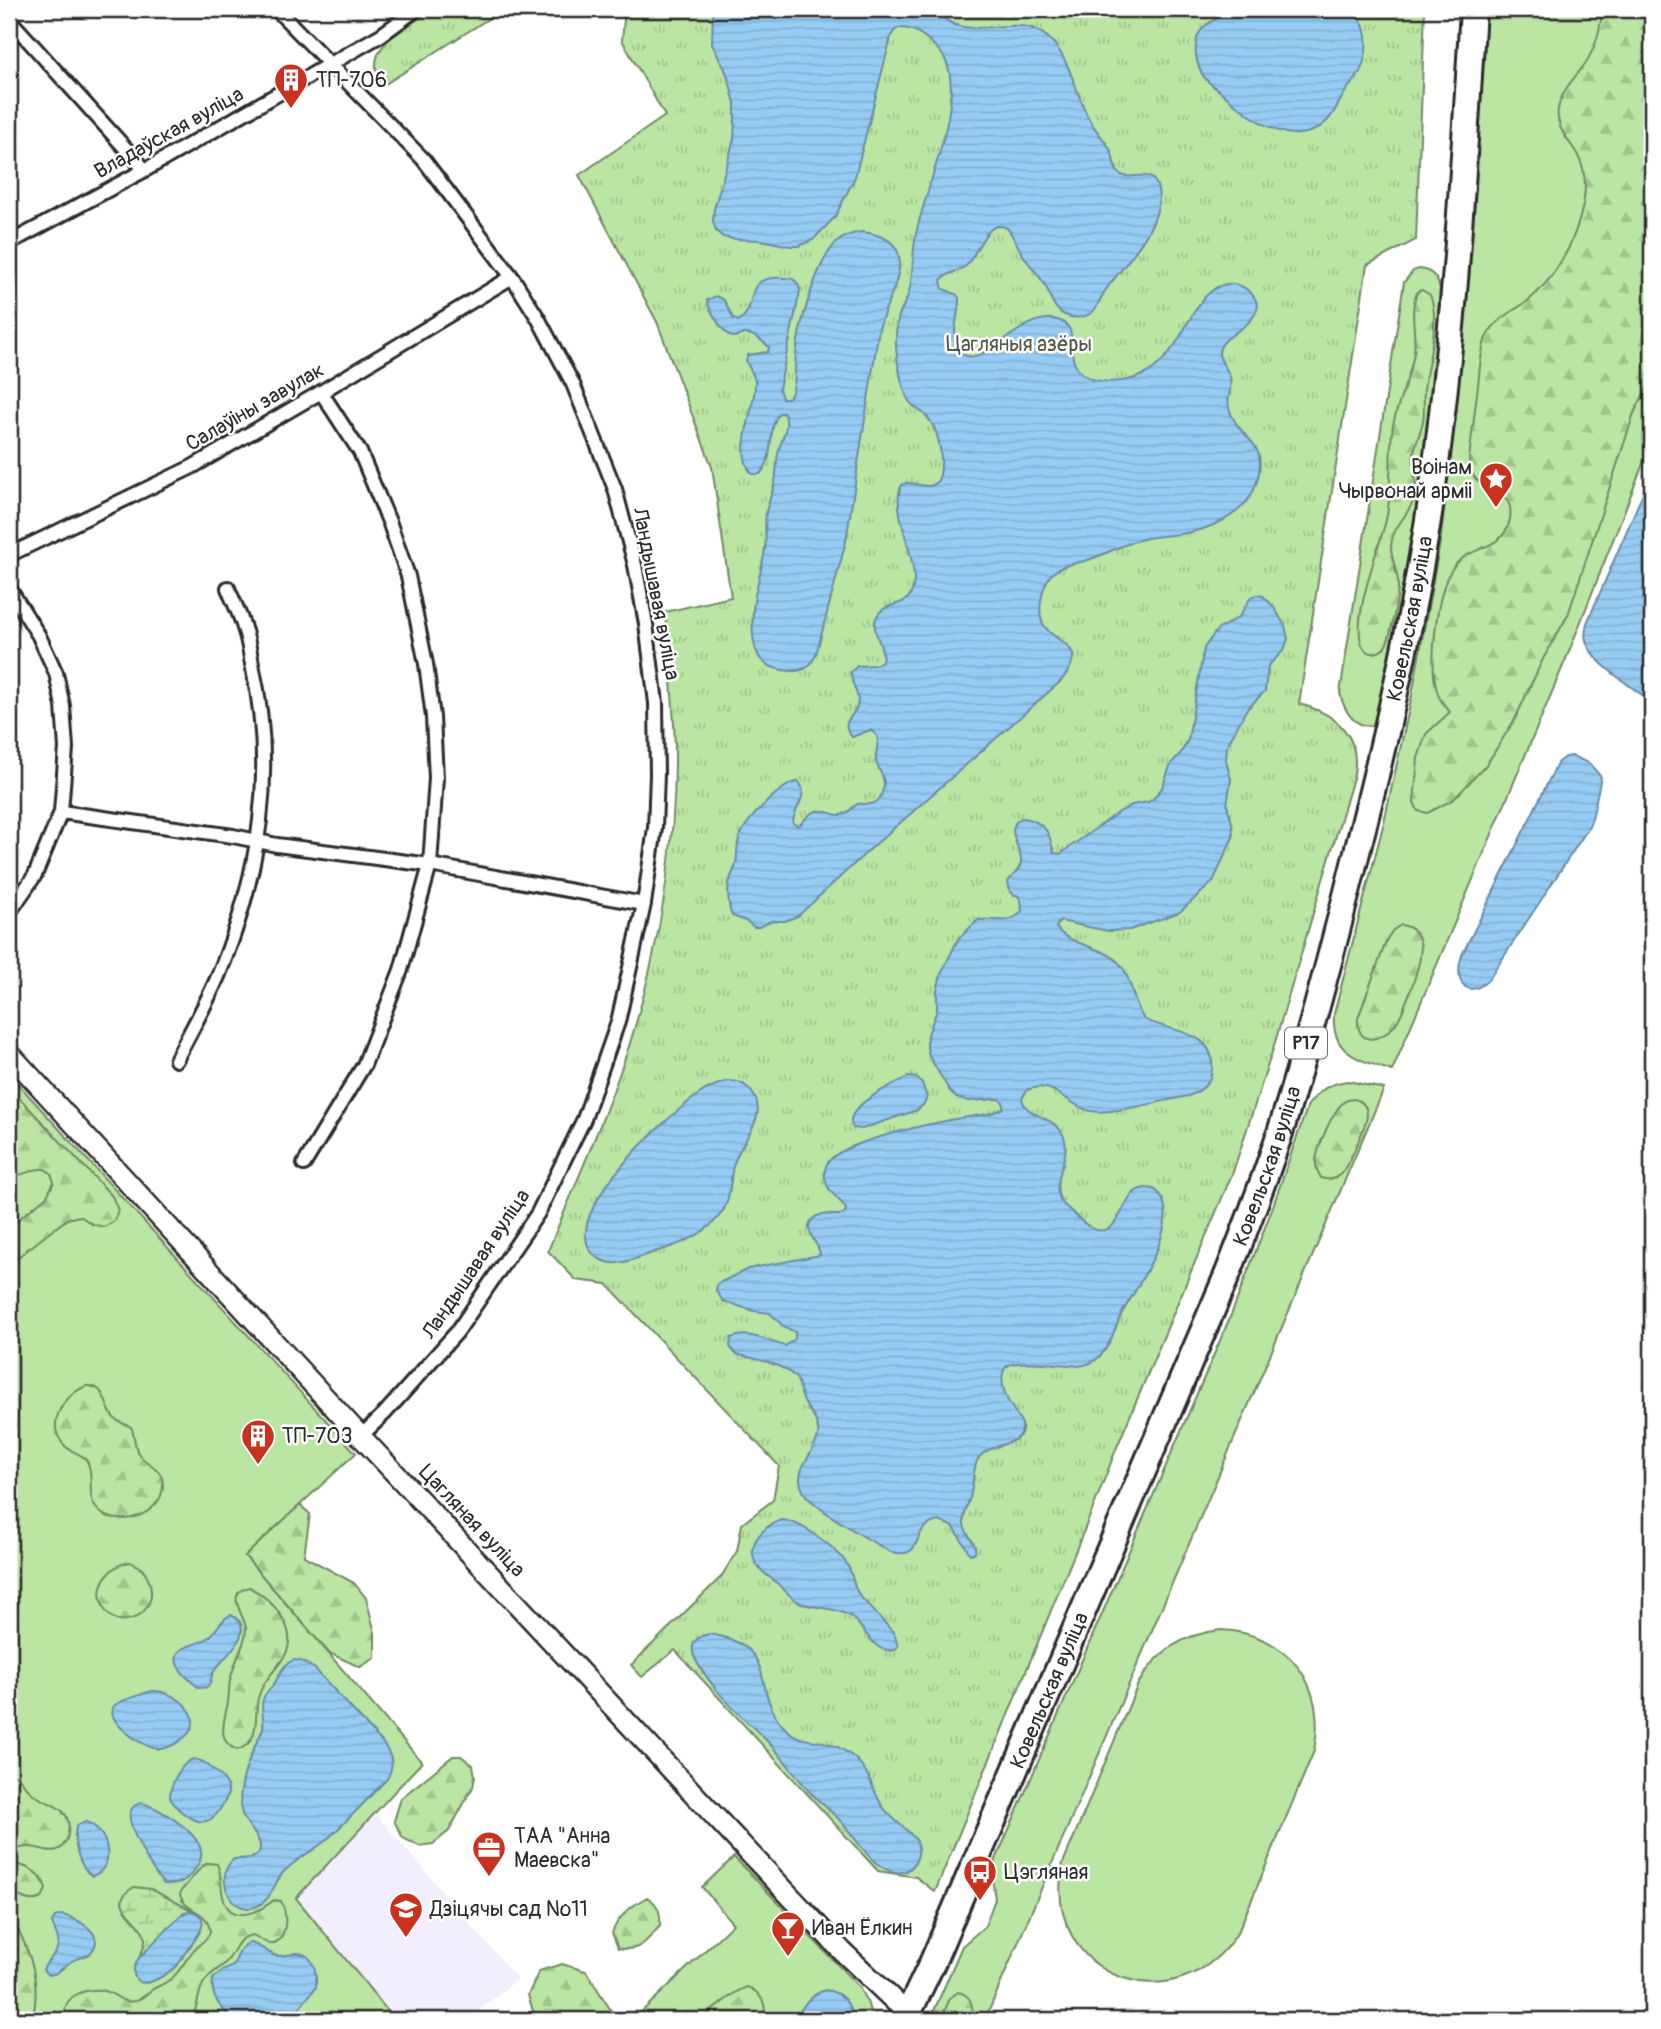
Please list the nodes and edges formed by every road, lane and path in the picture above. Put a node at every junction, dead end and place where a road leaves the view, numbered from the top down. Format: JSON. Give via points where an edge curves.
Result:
{"nodes":[{"id":1,"x":276,"y":9,"type":"edge"},
{"id":2,"x":418,"y":9,"type":"edge"},
{"id":3,"x":1473,"y":9,"type":"edge"},
{"id":4,"x":9,"y":19,"type":"edge"},
{"id":5,"x":329,"y":64,"type":"junction"},
{"id":6,"x":145,"y":170,"type":"junction"},
{"id":7,"x":9,"y":243,"type":"edge"},
{"id":8,"x":512,"y":277,"type":"junction"},
{"id":9,"x":321,"y":392,"type":"junction"},
{"id":10,"x":9,"y":555,"type":"edge"},
{"id":11,"x":9,"y":587,"type":"edge"},
{"id":12,"x":228,"y":588,"type":"dead end"},
{"id":13,"x":61,"y":812,"type":"junction"},
{"id":14,"x":258,"y":841,"type":"junction"},
{"id":15,"x":429,"y":865,"type":"junction"},
{"id":16,"x":643,"y":904,"type":"junction"},
{"id":17,"x":9,"y":913,"type":"edge"},
{"id":18,"x":9,"y":1053,"type":"edge"},
{"id":19,"x":176,"y":1060,"type":"dead end"},
{"id":20,"x":304,"y":1164,"type":"dead end"},
{"id":21,"x":361,"y":1436,"type":"junction"},
{"id":22,"x":906,"y":2017,"type":"edge"}],
"edges":[{"from":1,"to":5,"type":"street","name":"Ландышавая вуліца"},
{"from":2,"to":5,"type":"street","name":"Владаўская вуліца"},
{"from":3,"to":22,"type":"highway","name":"Ковельская вуліца","number":"Р17","via":[[1458,249],[1430,510],[1383,748],[1284,1122],[1228,1273]]},
{"from":4,"to":6,"type":"street"},
{"from":5,"to":6,"type":"street","name":"Владаўская вуліца"},
{"from":5,"to":8,"type":"street","name":"Ландышавая вуліца","via":[[423,159]]},
{"from":6,"to":7,"type":"street","name":"Владаўская вуліца"},
{"from":8,"to":9,"type":"street","name":"Салаўіны завулак"},
{"from":8,"to":16,"type":"street","name":"Ландышавая вуліца","via":[[573,384],[591,426],[615,489],[635,565],[656,703],[655,828]]},
{"from":9,"to":10,"type":"street","name":"Салаўіны завулак","via":[[192,467]]},
{"from":9,"to":15,"type":"street","via":[[359,452],[408,576],[433,717],[436,778]]},
{"from":11,"to":13,"type":"street","via":[[39,636],[58,684],[66,748]]},
{"from":12,"to":14,"type":"street","via":[[245,629],[264,741]]},
{"from":13,"to":14,"type":"street"},
{"from":13,"to":17,"type":"street","via":[[35,875]]},
{"from":14,"to":15,"type":"street"},
{"from":14,"to":19,"type":"street","via":[[238,923],[218,976]]},
{"from":15,"to":16,"type":"street"},
{"from":15,"to":20,"type":"street","via":[[401,970],[364,1065]]},
{"from":16,"to":21,"type":"street","name":"Ландышавая вуліца","via":[[608,1053],[584,1119],[538,1213],[457,1332]]},
{"from":18,"to":21,"type":"street","name":"Цагляная вуліца"},
{"from":21,"to":22,"type":"street","name":"Цагляная вуліца"}]}
